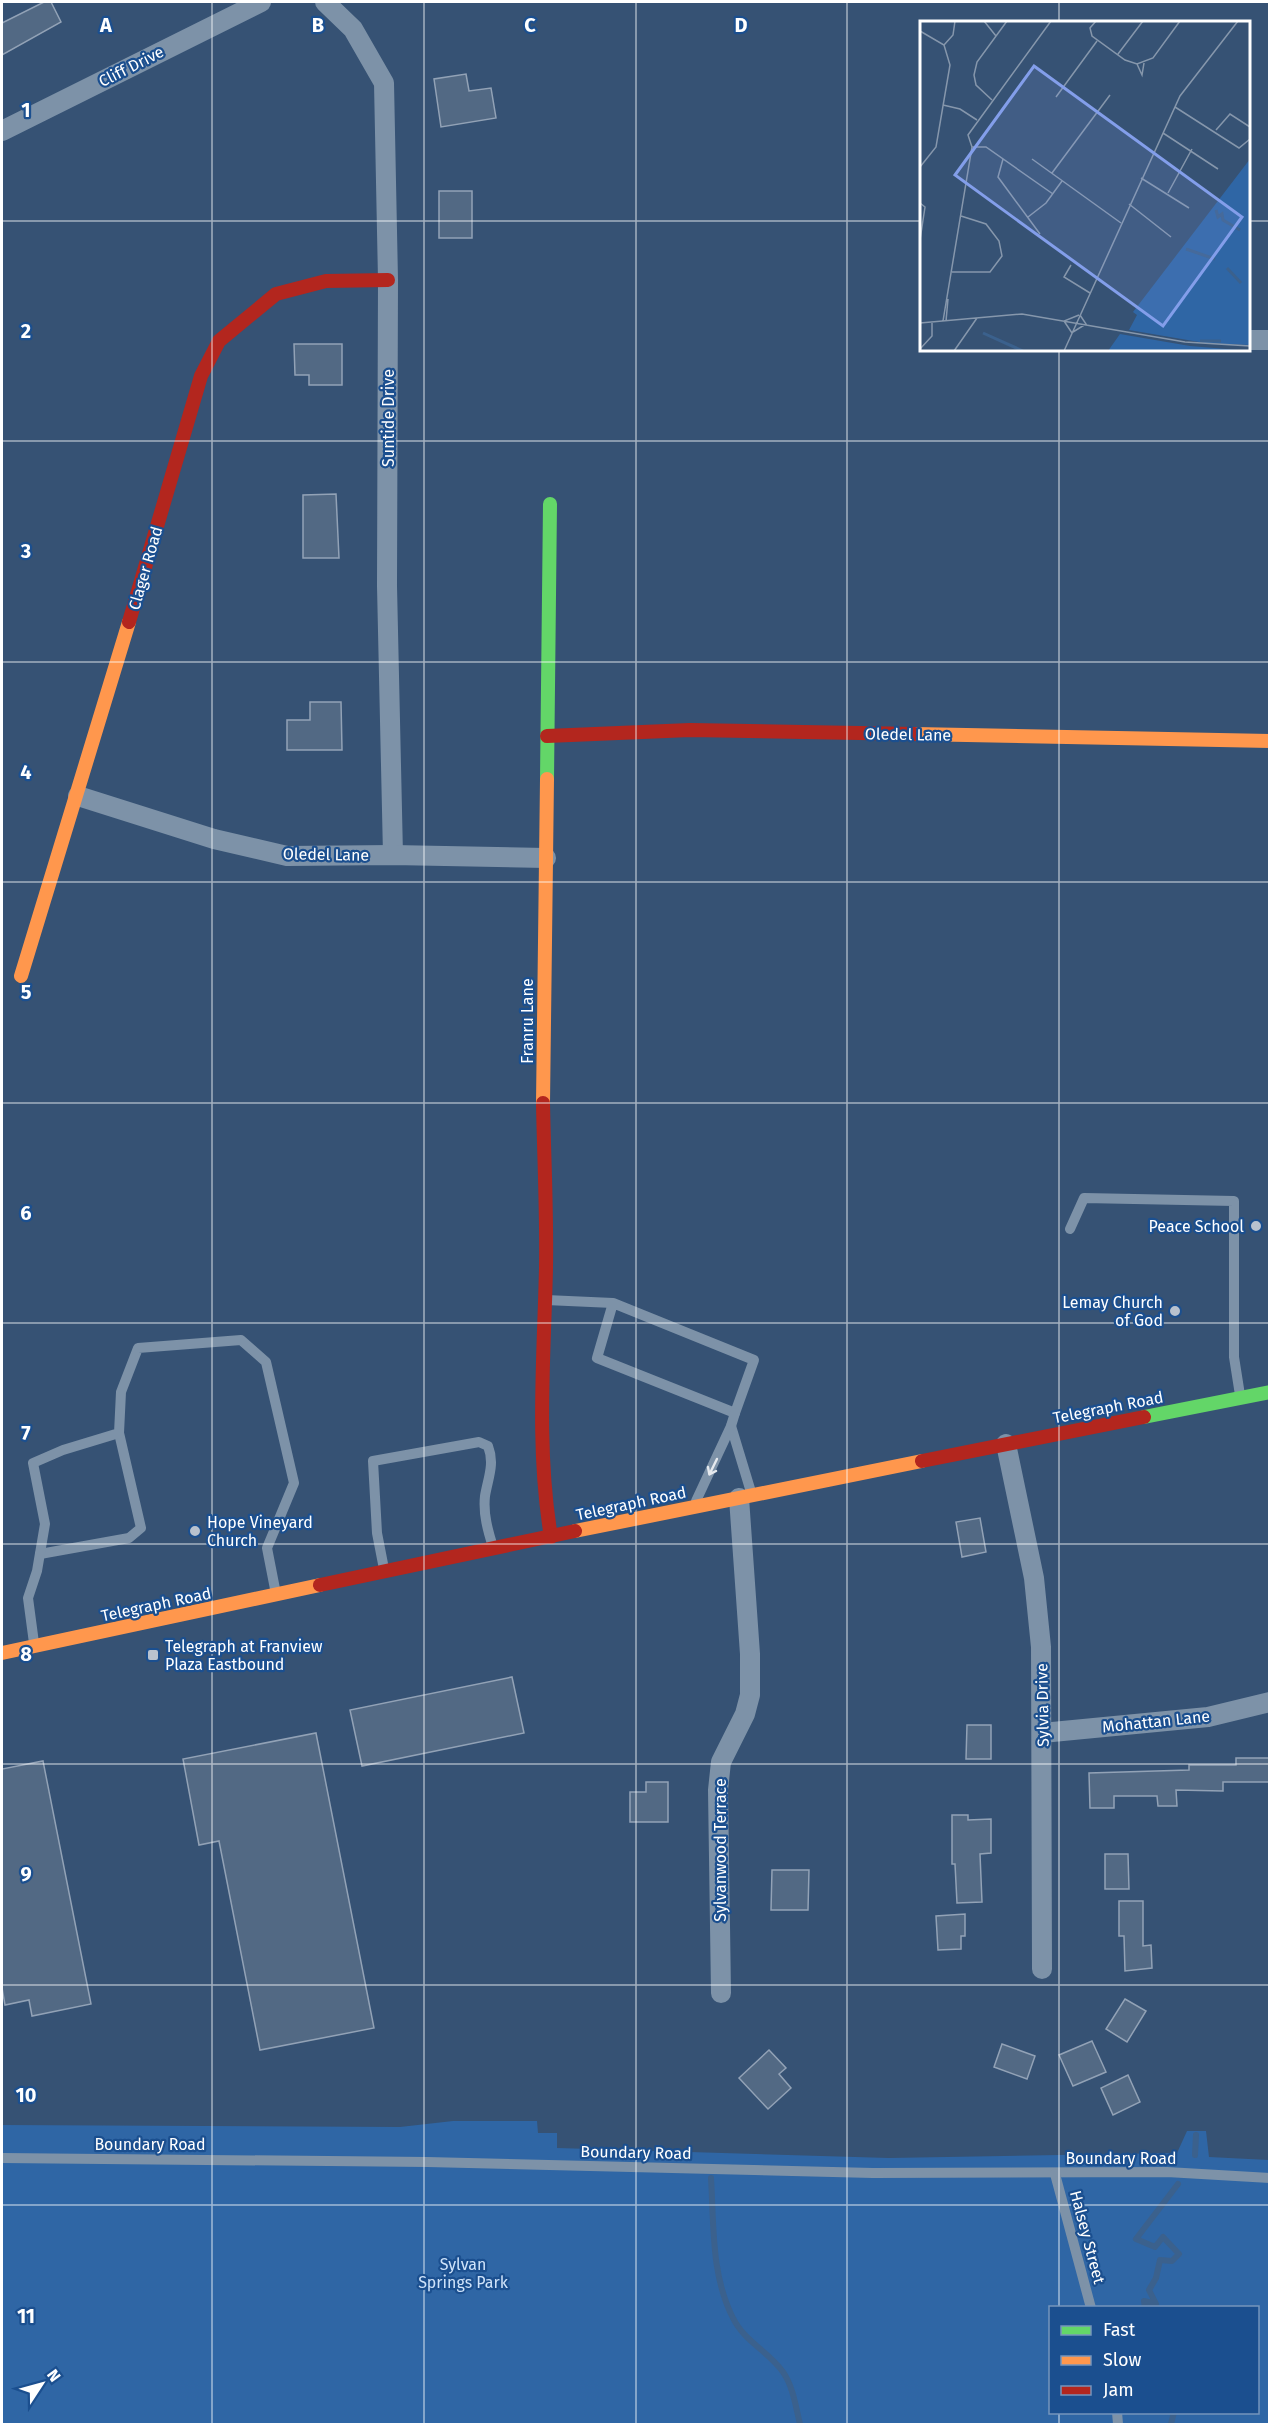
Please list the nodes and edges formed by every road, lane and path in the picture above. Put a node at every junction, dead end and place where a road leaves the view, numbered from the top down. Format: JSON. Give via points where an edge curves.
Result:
{"nodes":[{"id":1,"x":261,"y":2,"type":"edge"},
{"id":2,"x":325,"y":2,"type":"edge"},
{"id":3,"x":2,"y":131,"type":"edge"},
{"id":4,"x":388,"y":280,"type":"junction"},
{"id":5,"x":1250,"y":340,"type":"edge"},
{"id":6,"x":1269,"y":340,"type":"edge"},
{"id":7,"x":549,"y":504,"type":"dead end"},
{"id":8,"x":547,"y":736,"type":"junction"},
{"id":9,"x":1269,"y":741,"type":"edge"},
{"id":10,"x":78,"y":796,"type":"junction"},
{"id":11,"x":393,"y":855,"type":"junction"},
{"id":12,"x":546,"y":858,"type":"junction"},
{"id":13,"x":21,"y":976,"type":"dead end"},
{"id":14,"x":1070,"y":1229,"type":"dead end"},
{"id":15,"x":545,"y":1300,"type":"junction"},
{"id":16,"x":613,"y":1303,"type":"junction"},
{"id":17,"x":1269,"y":1392,"type":"edge"},
{"id":18,"x":1241,"y":1398,"type":"junction"},
{"id":19,"x":735,"y":1413,"type":"junction"},
{"id":20,"x":732,"y":1426,"type":"junction"},
{"id":21,"x":119,"y":1433,"type":"junction"},
{"id":22,"x":1006,"y":1444,"type":"junction"},
{"id":23,"x":745,"y":1496,"type":"junction"},
{"id":24,"x":693,"y":1506,"type":"junction"},
{"id":25,"x":551,"y":1537,"type":"junction"},
{"id":26,"x":493,"y":1549,"type":"junction"},
{"id":27,"x":40,"y":1554,"type":"junction"},
{"id":28,"x":385,"y":1572,"type":"junction"},
{"id":29,"x":276,"y":1595,"type":"junction"},
{"id":30,"x":35,"y":1646,"type":"junction"},
{"id":31,"x":2,"y":1653,"type":"edge"},
{"id":32,"x":1269,"y":1702,"type":"edge"},
{"id":33,"x":1042,"y":1733,"type":"junction"},
{"id":34,"x":1042,"y":1969,"type":"dead end"},
{"id":35,"x":721,"y":1993,"type":"dead end"},
{"id":36,"x":2,"y":2158,"type":"edge"},
{"id":37,"x":1055,"y":2174,"type":"junction"},
{"id":38,"x":1269,"y":2178,"type":"edge"},
{"id":39,"x":1091,"y":2306,"type":"edge"}],
"edges":[{"from":1,"to":3,"type":"street","name":"Cliff Drive"},
{"from":2,"to":4,"type":"street","name":"Suntide Drive","via":[[353,29],[384,84]]},
{"from":4,"to":10,"type":"street","name":"Clager Road","via":[[326,281],[276,294],[219,341],[201,376]]},
{"from":4,"to":11,"type":"street","name":"Suntide Drive","via":[[387,586]]},
{"from":5,"to":6,"type":"street"},
{"from":7,"to":8,"type":"street","name":"Franru Lane"},
{"from":8,"to":9,"type":"street","name":"Oledel Lane","via":[[690,730]]},
{"from":8,"to":12,"type":"street","name":"Franru Lane"},
{"from":10,"to":11,"type":"street","name":"Oledel Lane","via":[[214,839],[287,856]]},
{"from":10,"to":13,"type":"street","name":"Clager Road"},
{"from":11,"to":12,"type":"street","name":"Oledel Lane"},
{"from":12,"to":15,"type":"street","name":"Franru Lane"},
{"from":14,"to":18,"type":"lane","via":[[1084,1198],[1234,1202],[1234,1357]]},
{"from":15,"to":16,"type":"lane"},
{"from":15,"to":25,"type":"street","name":"Franru Lane","via":[[541,1435]]},
{"from":16,"to":19,"type":"lane","via":[[597,1358]]},
{"from":16,"to":19,"type":"lane","via":[[754,1360]]},
{"from":17,"to":18,"type":"street","name":"Telegraph Road"},
{"from":18,"to":22,"type":"street","name":"Telegraph Road"},
{"from":19,"to":20,"type":"lane"},
{"from":20,"to":23,"type":"lane"},
{"from":20,"to":24,"type":"lane","one_way":true},
{"from":21,"to":27,"type":"lane","via":[[33,1463],[45,1524]]},
{"from":21,"to":27,"type":"lane","via":[[141,1528],[129,1538]]},
{"from":21,"to":29,"type":"lane","via":[[121,1392],[138,1348],[241,1340],[266,1362],[294,1483],[267,1548]]},
{"from":22,"to":23,"type":"street","name":"Telegraph Road"},
{"from":22,"to":33,"type":"street","name":"Sylvia Drive","via":[[1035,1578]]},
{"from":23,"to":24,"type":"street","name":"Telegraph Road"},
{"from":23,"to":35,"type":"street","name":"Sylvanwood Terrace","via":[[750,1695],[721,1762],[718,1790]]},
{"from":24,"to":25,"type":"street","name":"Telegraph Road"},
{"from":25,"to":26,"type":"street","name":"Telegraph Road"},
{"from":26,"to":28,"type":"street","name":"Telegraph Road"},
{"from":26,"to":28,"type":"lane","via":[[486,1523],[485,1497],[491,1472],[488,1446],[479,1442],[373,1461]]},
{"from":27,"to":30,"type":"lane","via":[[28,1598]]},
{"from":28,"to":29,"type":"street","name":"Telegraph Road"},
{"from":29,"to":30,"type":"street","name":"Telegraph Road"},
{"from":30,"to":31,"type":"street","name":"Telegraph Road"},
{"from":32,"to":33,"type":"street","name":"Mohattan Lane","via":[[1208,1717]]},
{"from":33,"to":34,"type":"street","name":"Sylvia Drive"},
{"from":36,"to":37,"type":"lane","name":"Boundary Road"},
{"from":37,"to":38,"type":"lane","name":"Boundary Road","via":[[1175,2173]]},
{"from":37,"to":39,"type":"lane","name":"Halsey Street"}]}
